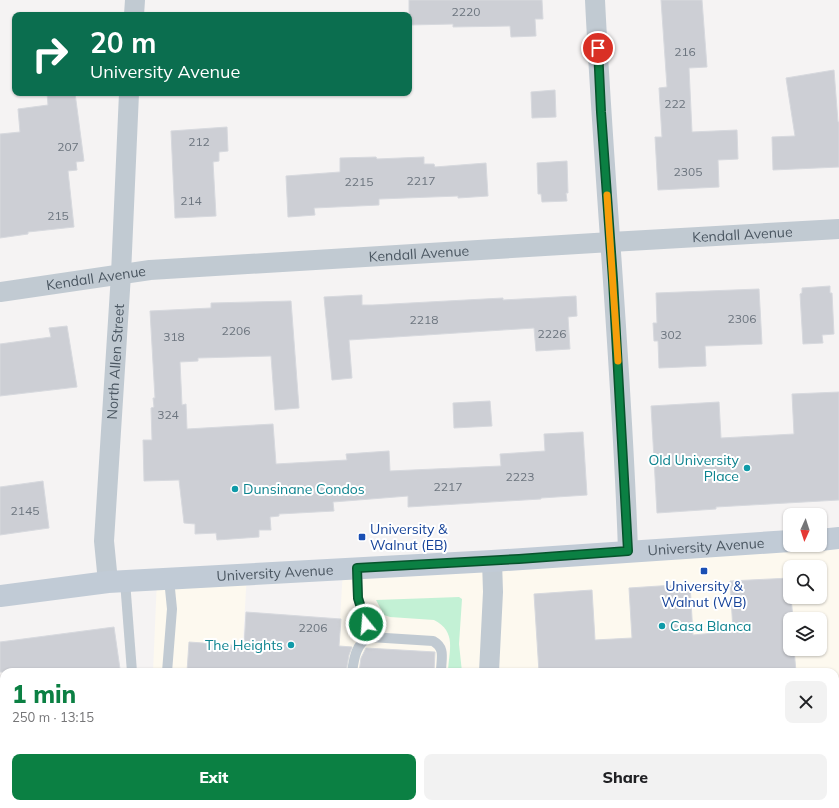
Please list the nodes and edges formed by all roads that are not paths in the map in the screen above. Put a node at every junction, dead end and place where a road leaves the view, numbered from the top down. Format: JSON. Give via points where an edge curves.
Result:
{"nodes":[{"id":1,"x":135,"y":0,"type":"edge"},
{"id":2,"x":595,"y":0,"type":"edge"},
{"id":3,"x":134,"y":12,"type":"edge"},
{"id":4,"x":129,"y":96,"type":"edge"},
{"id":5,"x":839,"y":230,"type":"edge"},
{"id":6,"x":611,"y":242,"type":"junction"},
{"id":7,"x":121,"y":274,"type":"junction"},
{"id":8,"x":0,"y":292,"type":"edge"},
{"id":9,"x":839,"y":538,"type":"edge"},
{"id":10,"x":827,"y":539,"type":"edge"},
{"id":11,"x":783,"y":541,"type":"edge"},
{"id":12,"x":628,"y":551,"type":"junction"},
{"id":13,"x":492,"y":561,"type":"junction"},
{"id":14,"x":357,"y":568,"type":"junction"},
{"id":15,"x":169,"y":579,"type":"junction"},
{"id":16,"x":116,"y":582,"type":"junction"},
{"id":17,"x":0,"y":596,"type":"edge"},
{"id":18,"x":370,"y":637,"type":"junction"},
{"id":19,"x":131,"y":668,"type":"edge"},
{"id":20,"x":167,"y":668,"type":"edge"},
{"id":21,"x":353,"y":668,"type":"edge"},
{"id":22,"x":440,"y":668,"type":"edge"},
{"id":23,"x":489,"y":668,"type":"edge"}],
"edges":[{"from":1,"to":3,"type":"street"},
{"from":2,"to":6,"type":"street"},
{"from":4,"to":7,"type":"street","name":"North Allen Street"},
{"from":5,"to":6,"type":"street","name":"Kendall Avenue"},
{"from":6,"to":7,"type":"street","name":"Kendall Avenue"},
{"from":6,"to":12,"type":"street"},
{"from":7,"to":8,"type":"street","name":"Kendall Avenue"},
{"from":7,"to":16,"type":"street","name":"North Allen Street","via":[[104,541]]},
{"from":9,"to":10,"type":"street"},
{"from":11,"to":12,"type":"street","name":"University Avenue"},
{"from":12,"to":13,"type":"street","name":"University Avenue"},
{"from":13,"to":14,"type":"street","name":"University Avenue"},
{"from":13,"to":23,"type":"street"},
{"from":14,"to":15,"type":"street","name":"University Avenue"},
{"from":14,"to":18,"type":"lane","via":[[358,598]]},
{"from":15,"to":16,"type":"street","name":"University Avenue"},
{"from":15,"to":20,"type":"lane","via":[[172,608]]},
{"from":16,"to":17,"type":"street","name":"University Avenue"},
{"from":16,"to":19,"type":"lane"},
{"from":18,"to":21,"type":"lane","via":[[362,642],[356,651]]},
{"from":18,"to":22,"type":"lane","via":[[433,641],[439,644],[442,650]]}]}
